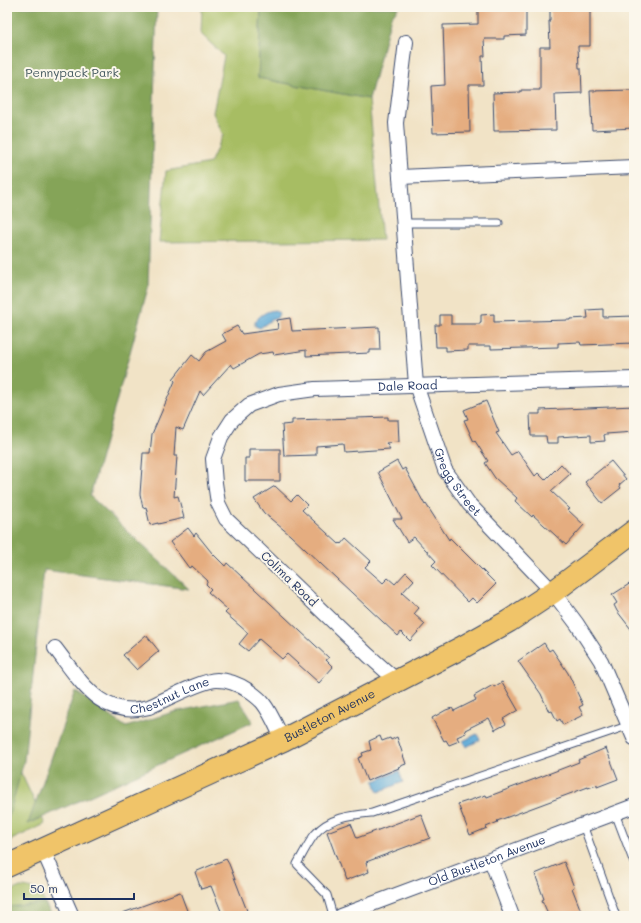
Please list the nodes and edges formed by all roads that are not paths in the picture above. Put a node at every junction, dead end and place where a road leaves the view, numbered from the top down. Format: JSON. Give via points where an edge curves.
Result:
{"nodes":[{"id":1,"x":406,"y":42,"type":"dead end"},
{"id":2,"x":634,"y":166,"type":"edge"},
{"id":3,"x":400,"y":177,"type":"junction"},
{"id":4,"x":404,"y":223,"type":"junction"},
{"id":5,"x":499,"y":223,"type":"dead end"},
{"id":6,"x":634,"y":379,"type":"edge"},
{"id":7,"x":416,"y":385,"type":"junction"},
{"id":8,"x":213,"y":459,"type":"joint"},
{"id":9,"x":634,"y":531,"type":"edge"},
{"id":10,"x":553,"y":592,"type":"junction"},
{"id":11,"x":55,"y":648,"type":"dead end"},
{"id":12,"x":398,"y":681,"type":"junction"},
{"id":13,"x":632,"y":729,"type":"edge"},
{"id":14,"x":283,"y":740,"type":"junction"},
{"id":15,"x":634,"y":806,"type":"edge"},
{"id":16,"x":615,"y":813,"type":"junction"},
{"id":17,"x":583,"y":825,"type":"junction"},
{"id":18,"x":43,"y":850,"type":"junction"},
{"id":19,"x":491,"y":860,"type":"junction"},
{"id":20,"x":634,"y":863,"type":"edge"},
{"id":21,"x":7,"y":866,"type":"edge"},
{"id":22,"x":72,"y":916,"type":"edge"},
{"id":23,"x":333,"y":916,"type":"edge"},
{"id":24,"x":340,"y":916,"type":"edge"},
{"id":25,"x":512,"y":916,"type":"edge"},
{"id":26,"x":616,"y":916,"type":"edge"}],
"edges":[{"from":1,"to":3,"type":"street","name":"Gregg Street","via":[[396,123]]},
{"from":2,"to":3,"type":"street"},
{"from":3,"to":4,"type":"street","name":"Gregg Street"},
{"from":4,"to":5,"type":"lane"},
{"from":4,"to":7,"type":"street","name":"Gregg Street"},
{"from":6,"to":7,"type":"street","name":"Dale Road"},
{"from":7,"to":8,"type":"street","name":"Dale Road","via":[[315,389],[273,396],[249,405],[232,420],[221,436]]},
{"from":7,"to":10,"type":"street","name":"Gregg Street","via":[[445,470],[469,504]]},
{"from":8,"to":12,"type":"street","name":"Colima Road","via":[[218,503],[226,519]]},
{"from":9,"to":10,"type":"main road","name":"Bustleton Avenue"},
{"from":10,"to":12,"type":"main road","name":"Bustleton Avenue","via":[[509,621]]},
{"from":10,"to":13,"type":"street","name":"Gregg Street","via":[[601,661]]},
{"from":11,"to":14,"type":"street","name":"Chestnut Lane","via":[[91,694],[102,702],[122,710],[149,707],[205,682],[216,680],[236,684],[262,701]]},
{"from":12,"to":14,"type":"main road","name":"Bustleton Avenue"},
{"from":13,"to":23,"type":"lane","via":[[372,813],[329,822],[315,834],[297,864],[327,895]]},
{"from":14,"to":18,"type":"main road","name":"Bustleton Avenue"},
{"from":15,"to":16,"type":"street","name":"Old Bustleton Avenue"},
{"from":16,"to":17,"type":"street","name":"Old Bustleton Avenue"},
{"from":16,"to":20,"type":"lane"},
{"from":17,"to":19,"type":"street","name":"Old Bustleton Avenue"},
{"from":17,"to":26,"type":"lane"},
{"from":18,"to":21,"type":"main road","name":"Bustleton Avenue"},
{"from":18,"to":22,"type":"street"},
{"from":19,"to":24,"type":"street","name":"Old Bustleton Avenue"},
{"from":19,"to":25,"type":"street"}]}
